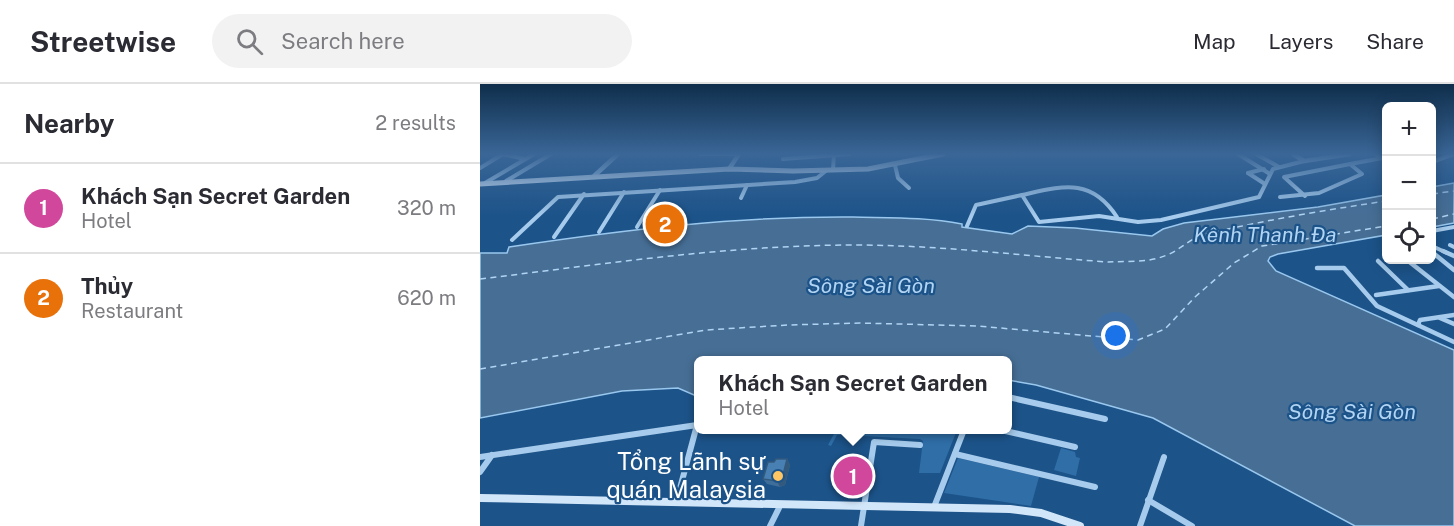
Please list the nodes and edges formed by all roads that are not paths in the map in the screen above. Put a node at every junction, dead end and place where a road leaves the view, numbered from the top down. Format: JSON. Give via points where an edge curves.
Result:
{"nodes":[{"id":1,"x":498,"y":175,"type":"edge"},
{"id":2,"x":517,"y":175,"type":"edge"},
{"id":3,"x":620,"y":175,"type":"edge"},
{"id":4,"x":823,"y":175,"type":"edge"},
{"id":5,"x":897,"y":175,"type":"edge"},
{"id":6,"x":1251,"y":175,"type":"edge"},
{"id":7,"x":1269,"y":175,"type":"edge"},
{"id":8,"x":1296,"y":175,"type":"edge"},
{"id":9,"x":1360,"y":175,"type":"edge"},
{"id":10,"x":594,"y":176,"type":"joint"},
{"id":11,"x":506,"y":181,"type":"junction"},
{"id":12,"x":482,"y":184,"type":"edge"},
{"id":13,"x":1265,"y":184,"type":"junction"},
{"id":14,"x":747,"y":185,"type":"junction"},
{"id":15,"x":909,"y":188,"type":"dead end"},
{"id":16,"x":660,"y":190,"type":"junction"},
{"id":17,"x":624,"y":192,"type":"junction"},
{"id":18,"x":584,"y":194,"type":"junction"},
{"id":19,"x":1022,"y":195,"type":"junction"},
{"id":20,"x":1305,"y":196,"type":"junction"},
{"id":21,"x":1280,"y":197,"type":"dead end"},
{"id":22,"x":741,"y":198,"type":"dead end"},
{"id":23,"x":1118,"y":217,"type":"junction"},
{"id":24,"x":967,"y":226,"type":"dead end"},
{"id":25,"x":637,"y":227,"type":"dead end"},
{"id":26,"x":1454,"y":227,"type":"edge"},
{"id":27,"x":1436,"y":230,"type":"edge"},
{"id":28,"x":599,"y":231,"type":"dead end"},
{"id":29,"x":554,"y":237,"type":"dead end"},
{"id":30,"x":512,"y":240,"type":"dead end"},
{"id":31,"x":1436,"y":248,"type":"edge"},
{"id":32,"x":1436,"y":256,"type":"edge"},
{"id":33,"x":1454,"y":256,"type":"edge"},
{"id":34,"x":1378,"y":261,"type":"dead end"},
{"id":35,"x":1412,"y":264,"type":"edge"},
{"id":36,"x":1317,"y":268,"type":"dead end"},
{"id":37,"x":1454,"y":270,"type":"edge"},
{"id":38,"x":1439,"y":286,"type":"junction"},
{"id":39,"x":1408,"y":290,"type":"junction"},
{"id":40,"x":1376,"y":296,"type":"dead end"},
{"id":41,"x":1454,"y":297,"type":"edge"},
{"id":42,"x":1454,"y":315,"type":"edge"},
{"id":43,"x":1439,"y":317,"type":"junction"},
{"id":44,"x":1454,"y":324,"type":"edge"},
{"id":45,"x":1418,"y":325,"type":"junction"},
{"id":46,"x":1454,"y":342,"type":"edge"},
{"id":47,"x":1012,"y":398,"type":"edge"},
{"id":48,"x":1105,"y":419,"type":"dead end"},
{"id":49,"x":694,"y":424,"type":"edge"},
{"id":50,"x":1012,"y":432,"type":"edge"},
{"id":51,"x":694,"y":434,"type":"edge"},
{"id":52,"x":962,"y":434,"type":"edge"},
{"id":53,"x":920,"y":445,"type":"dead end"},
{"id":54,"x":1075,"y":447,"type":"dead end"},
{"id":55,"x":955,"y":454,"type":"junction"},
{"id":56,"x":492,"y":455,"type":"junction"},
{"id":57,"x":480,"y":457,"type":"edge"},
{"id":58,"x":1164,"y":457,"type":"dead end"},
{"id":59,"x":480,"y":472,"type":"edge"},
{"id":60,"x":1095,"y":487,"type":"dead end"},
{"id":61,"x":480,"y":498,"type":"edge"},
{"id":62,"x":1148,"y":500,"type":"junction"},
{"id":63,"x":676,"y":503,"type":"junction"},
{"id":64,"x":781,"y":504,"type":"junction"},
{"id":65,"x":865,"y":505,"type":"junction"},
{"id":66,"x":934,"y":507,"type":"junction"},
{"id":67,"x":1068,"y":524,"type":"edge"},
{"id":68,"x":770,"y":526,"type":"edge"},
{"id":69,"x":861,"y":526,"type":"edge"},
{"id":70,"x":1080,"y":526,"type":"edge"},
{"id":71,"x":1140,"y":526,"type":"edge"},
{"id":72,"x":1191,"y":526,"type":"edge"}],
"edges":[{"from":1,"to":12,"type":"street"},
{"from":2,"to":11,"type":"street"},
{"from":3,"to":10,"type":"main road"},
{"from":4,"to":14,"type":"street","via":[[812,180]]},
{"from":5,"to":15,"type":"street"},
{"from":6,"to":13,"type":"street"},
{"from":7,"to":13,"type":"street"},
{"from":8,"to":20,"type":"street","via":[[1284,177]]},
{"from":9,"to":20,"type":"street"},
{"from":10,"to":11,"type":"main road"},
{"from":11,"to":12,"type":"main road"},
{"from":13,"to":23,"type":"street","via":[[1259,196],[1242,202],[1161,220],[1138,222]]},
{"from":14,"to":16,"type":"street"},
{"from":14,"to":22,"type":"street"},
{"from":16,"to":17,"type":"street"},
{"from":16,"to":25,"type":"street"},
{"from":17,"to":18,"type":"street"},
{"from":17,"to":28,"type":"street"},
{"from":18,"to":29,"type":"street"},
{"from":18,"to":30,"type":"street","via":[[558,197]]},
{"from":19,"to":23,"type":"street","via":[[1071,185],[1109,201]]},
{"from":19,"to":23,"type":"street","via":[[1039,222]]},
{"from":19,"to":24,"type":"street","via":[[976,205]]},
{"from":20,"to":21,"type":"street"},
{"from":26,"to":27,"type":"street"},
{"from":31,"to":33,"type":"street"},
{"from":32,"to":37,"type":"street"},
{"from":34,"to":39,"type":"street"},
{"from":35,"to":38,"type":"street"},
{"from":36,"to":45,"type":"street","via":[[1344,268],[1377,306]]},
{"from":38,"to":39,"type":"street"},
{"from":38,"to":41,"type":"street"},
{"from":39,"to":40,"type":"street"},
{"from":42,"to":43,"type":"street"},
{"from":43,"to":44,"type":"street"},
{"from":43,"to":45,"type":"street","via":[[1420,320]]},
{"from":45,"to":46,"type":"street"},
{"from":47,"to":48,"type":"street"},
{"from":49,"to":56,"type":"street"},
{"from":50,"to":54,"type":"street"},
{"from":51,"to":63,"type":"street"},
{"from":52,"to":55,"type":"street"},
{"from":53,"to":65,"type":"street","via":[[874,442]]},
{"from":55,"to":60,"type":"street"},
{"from":55,"to":66,"type":"street"},
{"from":56,"to":57,"type":"street"},
{"from":56,"to":59,"type":"street"},
{"from":58,"to":62,"type":"street"},
{"from":61,"to":63,"type":"main road"},
{"from":62,"to":71,"type":"street"},
{"from":62,"to":72,"type":"street"},
{"from":63,"to":64,"type":"main road"},
{"from":64,"to":65,"type":"main road"},
{"from":64,"to":68,"type":"street"},
{"from":65,"to":66,"type":"main road"},
{"from":65,"to":69,"type":"street"},
{"from":66,"to":67,"type":"main road","via":[[1010,509],[1041,513]]},
{"from":67,"to":70,"type":"main road"}]}
